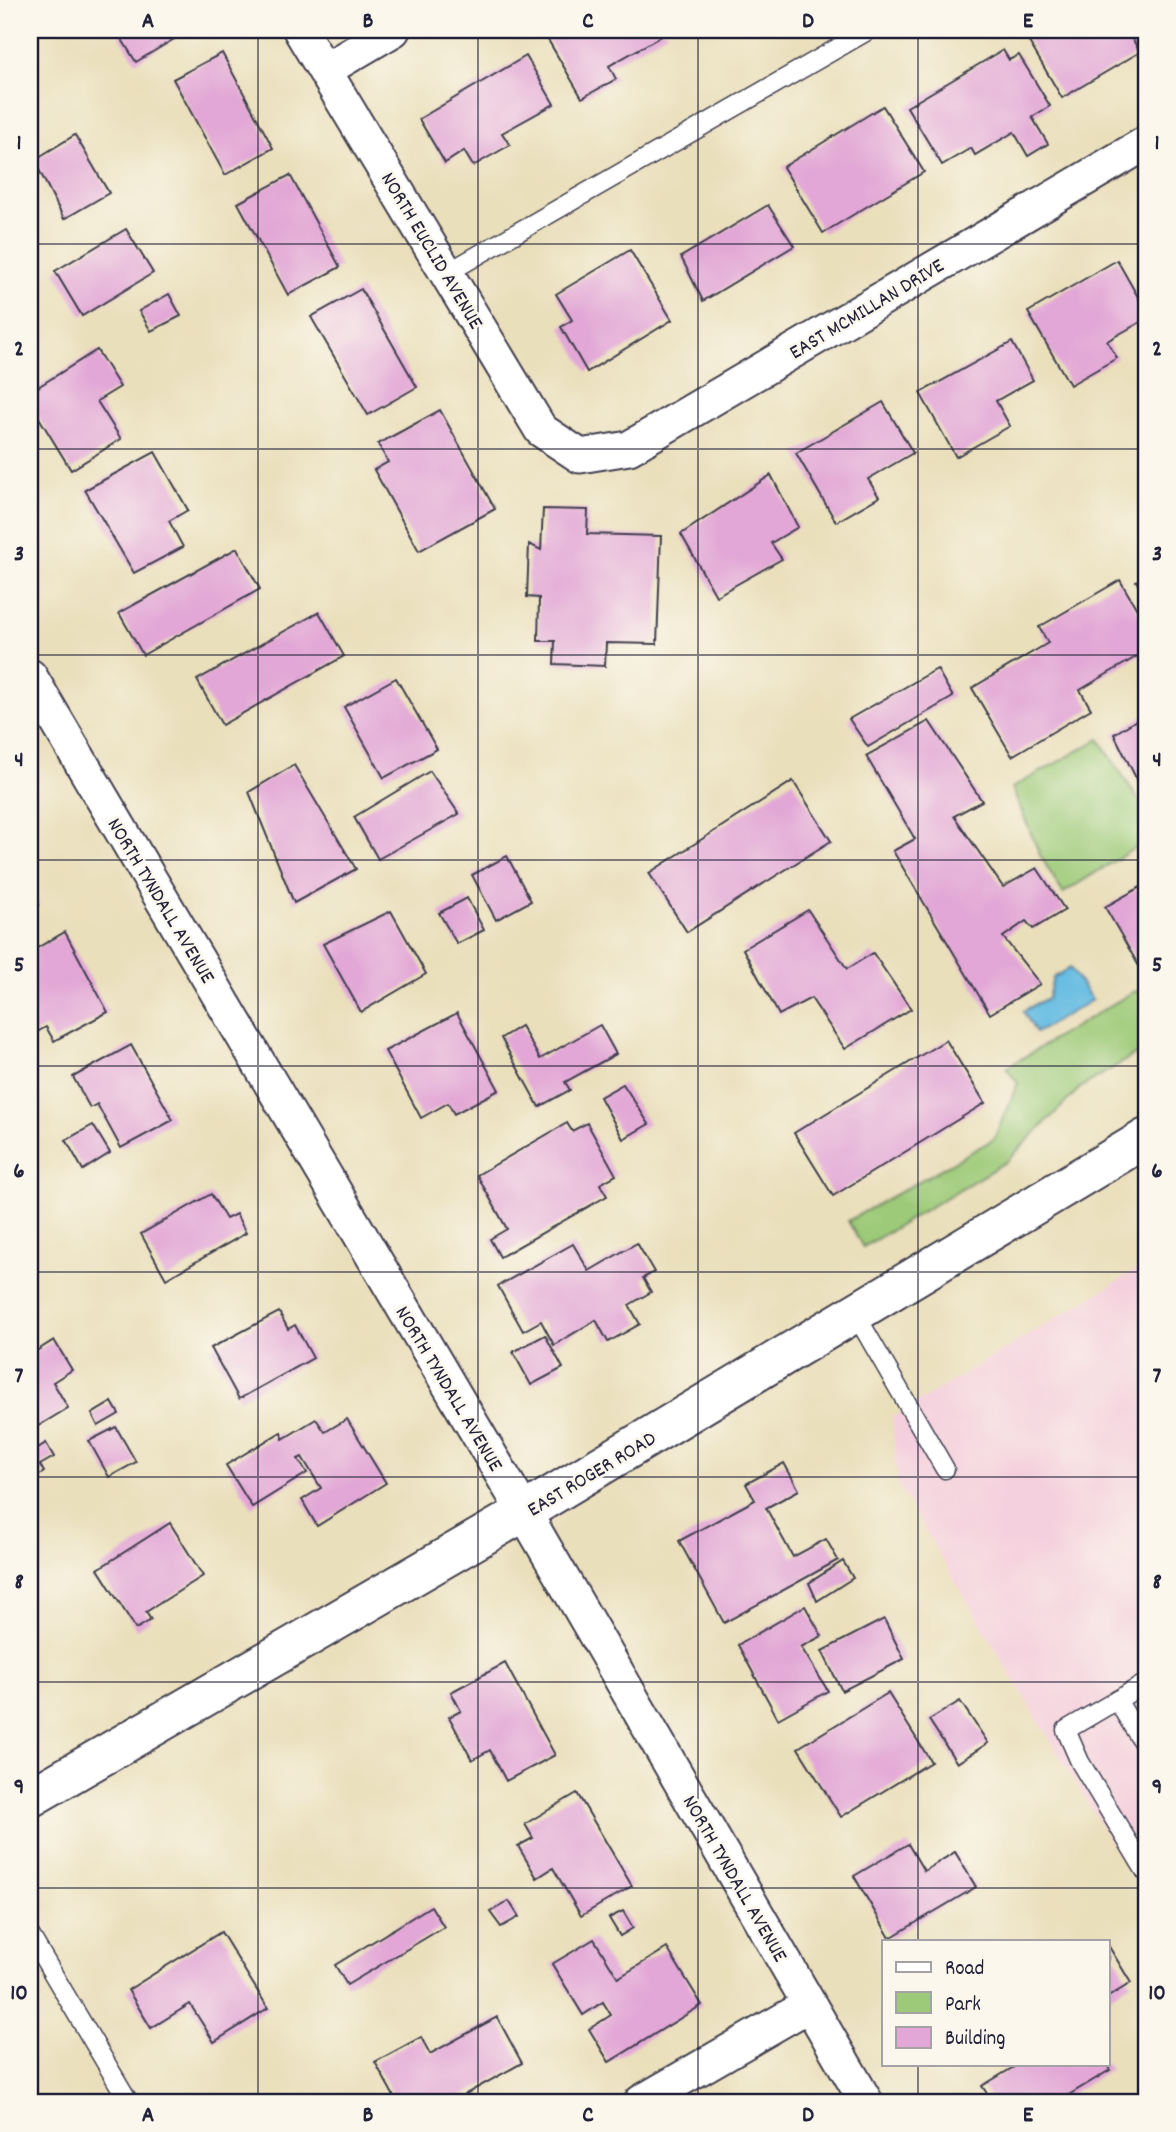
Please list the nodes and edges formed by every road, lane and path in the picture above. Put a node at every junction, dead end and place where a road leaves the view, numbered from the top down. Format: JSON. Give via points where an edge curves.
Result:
{"nodes":[{"id":1,"x":300,"y":30,"type":"edge"},
{"id":2,"x":393,"y":30,"type":"edge"},
{"id":3,"x":869,"y":30,"type":"edge"},
{"id":4,"x":325,"y":70,"type":"junction"},
{"id":5,"x":1146,"y":144,"type":"edge"},
{"id":6,"x":447,"y":274,"type":"junction"},
{"id":7,"x":580,"y":456,"type":"joint"},
{"id":8,"x":30,"y":676,"type":"edge"},
{"id":9,"x":1146,"y":1139,"type":"edge"},
{"id":10,"x":856,"y":1315,"type":"junction"},
{"id":11,"x":945,"y":1469,"type":"dead end"},
{"id":12,"x":524,"y":1512,"type":"junction"},
{"id":13,"x":1146,"y":1683,"type":"edge"},
{"id":14,"x":1117,"y":1700,"type":"junction"},
{"id":15,"x":1146,"y":1748,"type":"edge"},
{"id":16,"x":30,"y":1798,"type":"edge"},
{"id":17,"x":1146,"y":1872,"type":"edge"},
{"id":18,"x":30,"y":1935,"type":"edge"},
{"id":19,"x":809,"y":2005,"type":"junction"},
{"id":20,"x":130,"y":2102,"type":"edge"},
{"id":21,"x":641,"y":2102,"type":"edge"},
{"id":22,"x":866,"y":2102,"type":"edge"}],
"edges":[{"from":1,"to":4,"type":"street","name":"NORTH EUCLID AVENUE"},
{"from":2,"to":4,"type":"street"},
{"from":3,"to":6,"type":"lane"},
{"from":4,"to":6,"type":"street","name":"NORTH EUCLID AVENUE"},
{"from":5,"to":7,"type":"street","name":"EAST MCMILLAN DRIVE","via":[[629,448]]},
{"from":6,"to":7,"type":"street","name":"NORTH EUCLID AVENUE","via":[[541,430]]},
{"from":8,"to":12,"type":"street","name":"NORTH TYNDALL AVENUE"},
{"from":9,"to":10,"type":"street","name":"EAST ROGER ROAD"},
{"from":10,"to":11,"type":"lane"},
{"from":10,"to":12,"type":"street","name":"EAST ROGER ROAD"},
{"from":12,"to":16,"type":"street","name":"EAST ROGER ROAD"},
{"from":12,"to":19,"type":"street","name":"NORTH TYNDALL AVENUE"},
{"from":13,"to":14,"type":"lane"},
{"from":14,"to":15,"type":"lane"},
{"from":14,"to":17,"type":"lane","via":[[1066,1730],[1080,1762]]},
{"from":18,"to":20,"type":"lane"},
{"from":19,"to":21,"type":"street"},
{"from":19,"to":22,"type":"street","name":"NORTH TYNDALL AVENUE"}]}
